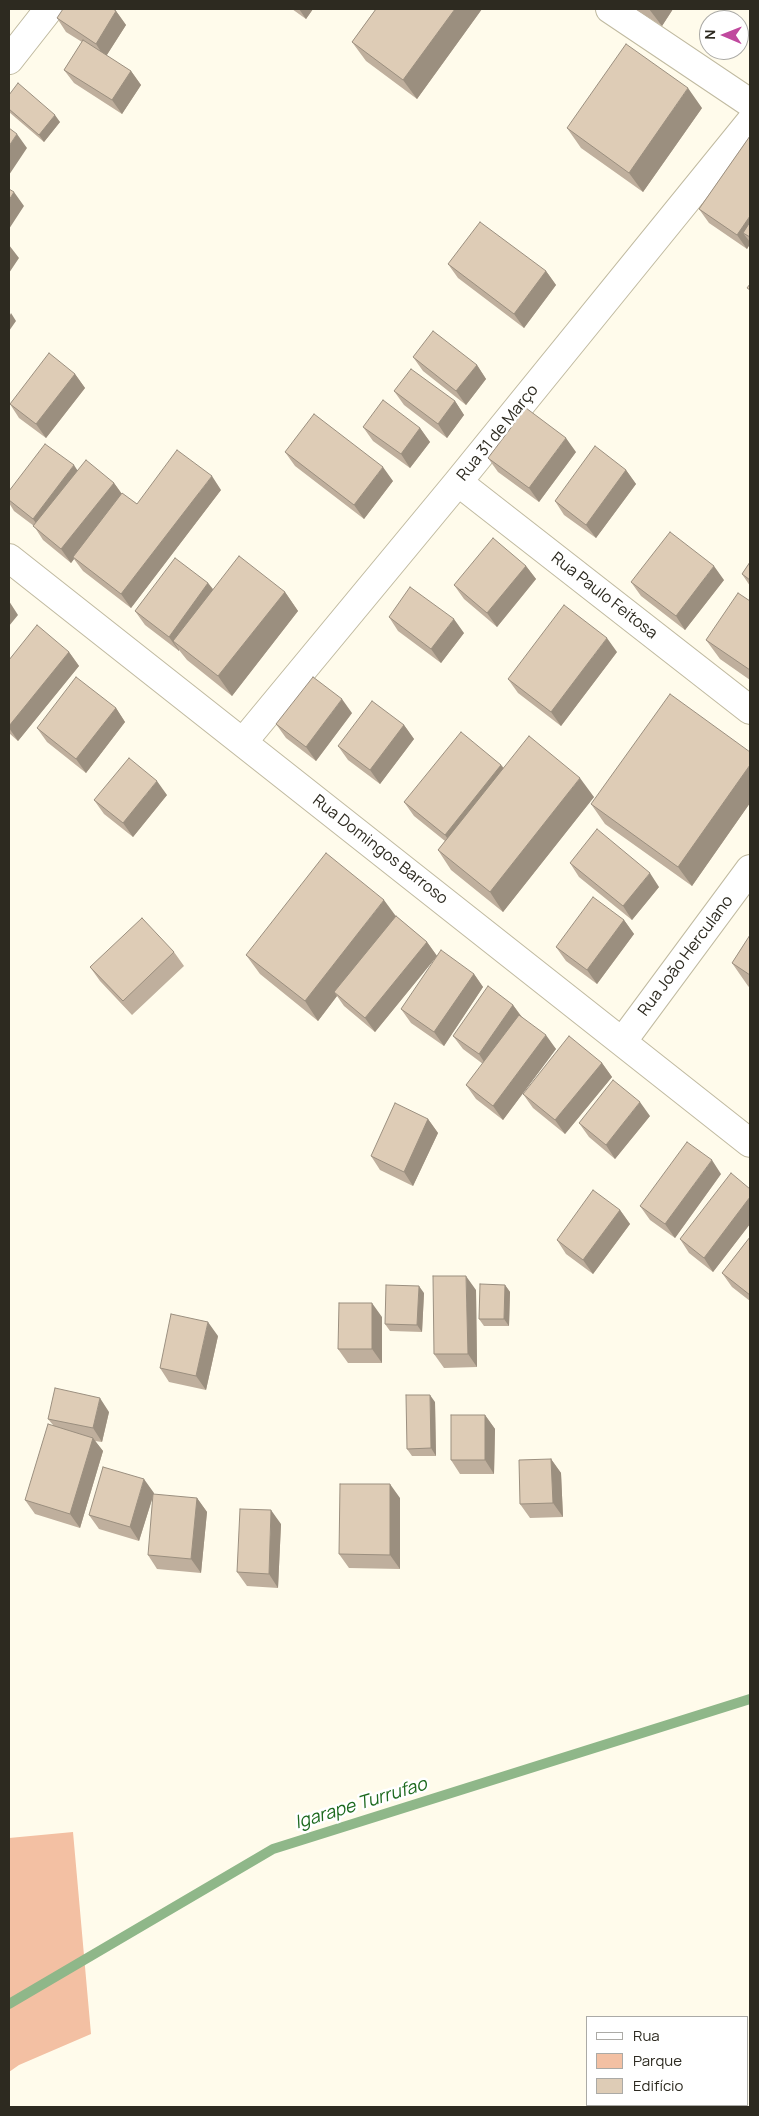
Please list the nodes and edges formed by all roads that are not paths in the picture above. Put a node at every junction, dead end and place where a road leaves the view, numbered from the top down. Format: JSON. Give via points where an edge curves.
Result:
{"nodes":[{"id":1,"x":49,"y":9,"type":"edge"},
{"id":2,"x":610,"y":9,"type":"edge"},
{"id":3,"x":9,"y":60,"type":"edge"},
{"id":4,"x":750,"y":103,"type":"edge"},
{"id":5,"x":750,"y":122,"type":"edge"},
{"id":6,"x":458,"y":482,"type":"junction"},
{"id":7,"x":9,"y":558,"type":"edge"},
{"id":8,"x":750,"y":710,"type":"edge"},
{"id":9,"x":243,"y":742,"type":"junction"},
{"id":10,"x":750,"y":869,"type":"edge"},
{"id":11,"x":622,"y":1042,"type":"junction"},
{"id":12,"x":750,"y":1143,"type":"edge"}],
"edges":[{"from":1,"to":3,"type":"street"},
{"from":2,"to":4,"type":"street"},
{"from":5,"to":6,"type":"street","name":"Rua 31 de Março"},
{"from":6,"to":8,"type":"street","name":"Rua Paulo Feitosa"},
{"from":6,"to":9,"type":"street","name":"Rua 31 de Março"},
{"from":7,"to":9,"type":"street","name":"Rua Domingos Barroso"},
{"from":9,"to":11,"type":"street","name":"Rua Domingos Barroso"},
{"from":10,"to":11,"type":"street","name":"Rua João Herculano"},
{"from":11,"to":12,"type":"street","name":"Rua Domingos Barroso"}]}
